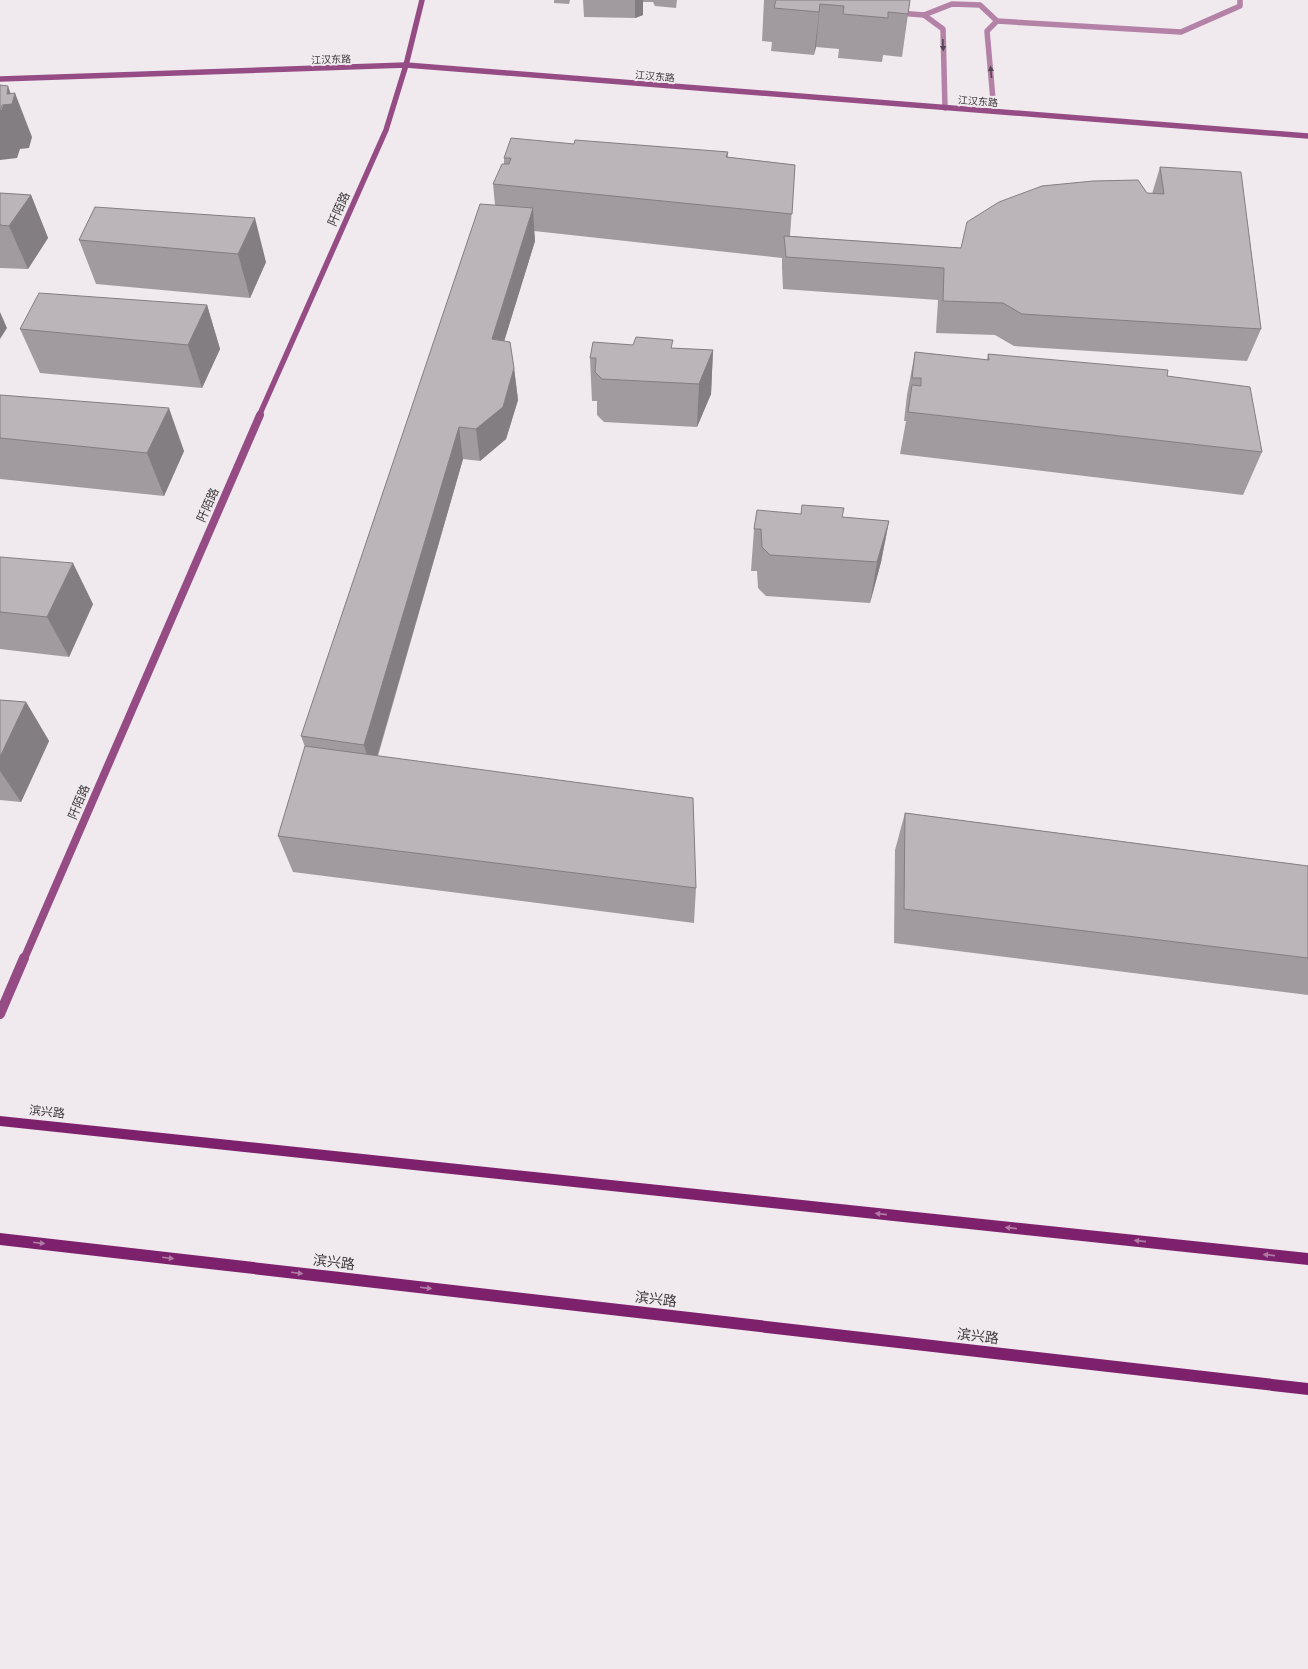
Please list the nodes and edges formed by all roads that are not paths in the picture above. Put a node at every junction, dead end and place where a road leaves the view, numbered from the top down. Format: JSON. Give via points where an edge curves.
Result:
{"nodes":[{"id":1,"x":422,"y":0,"type":"edge"},
{"id":2,"x":1240,"y":0,"type":"edge"},
{"id":3,"x":893,"y":12,"type":"edge"},
{"id":4,"x":924,"y":15,"type":"junction"},
{"id":5,"x":997,"y":21,"type":"junction"},
{"id":6,"x":406,"y":65,"type":"junction"},
{"id":7,"x":0,"y":79,"type":"edge"},
{"id":8,"x":945,"y":108,"type":"junction"},
{"id":9,"x":994,"y":111,"type":"junction"},
{"id":10,"x":1308,"y":136,"type":"edge"},
{"id":11,"x":0,"y":1014,"type":"edge"},
{"id":12,"x":0,"y":1122,"type":"edge"},
{"id":13,"x":0,"y":1239,"type":"edge"},
{"id":14,"x":1308,"y":1259,"type":"edge"},
{"id":15,"x":1308,"y":1389,"type":"edge"}],
"edges":[{"from":1,"to":6,"type":"street","name":"阡陌路"},
{"from":2,"to":5,"type":"street","via":[[1240,6],[1181,32]]},
{"from":3,"to":4,"type":"street"},
{"from":4,"to":5,"type":"street","via":[[952,4],[980,5]]},
{"from":4,"to":8,"type":"street","one_way":true,"via":[[943,30]]},
{"from":9,"to":5,"type":"street","one_way":true,"via":[[987,31]]},
{"from":6,"to":7,"type":"street","name":"江汉东路"},
{"from":6,"to":8,"type":"street","name":"江汉东路"},
{"from":6,"to":11,"type":"street","name":"阡陌路","via":[[386,130],[219,506]]},
{"from":8,"to":9,"type":"street","name":"江汉东路"},
{"from":9,"to":10,"type":"street","name":"江汉东路"},
{"from":14,"to":12,"type":"main road","name":"滨兴路","one_way":true},
{"from":13,"to":15,"type":"main road","name":"滨兴路","one_way":true}]}
